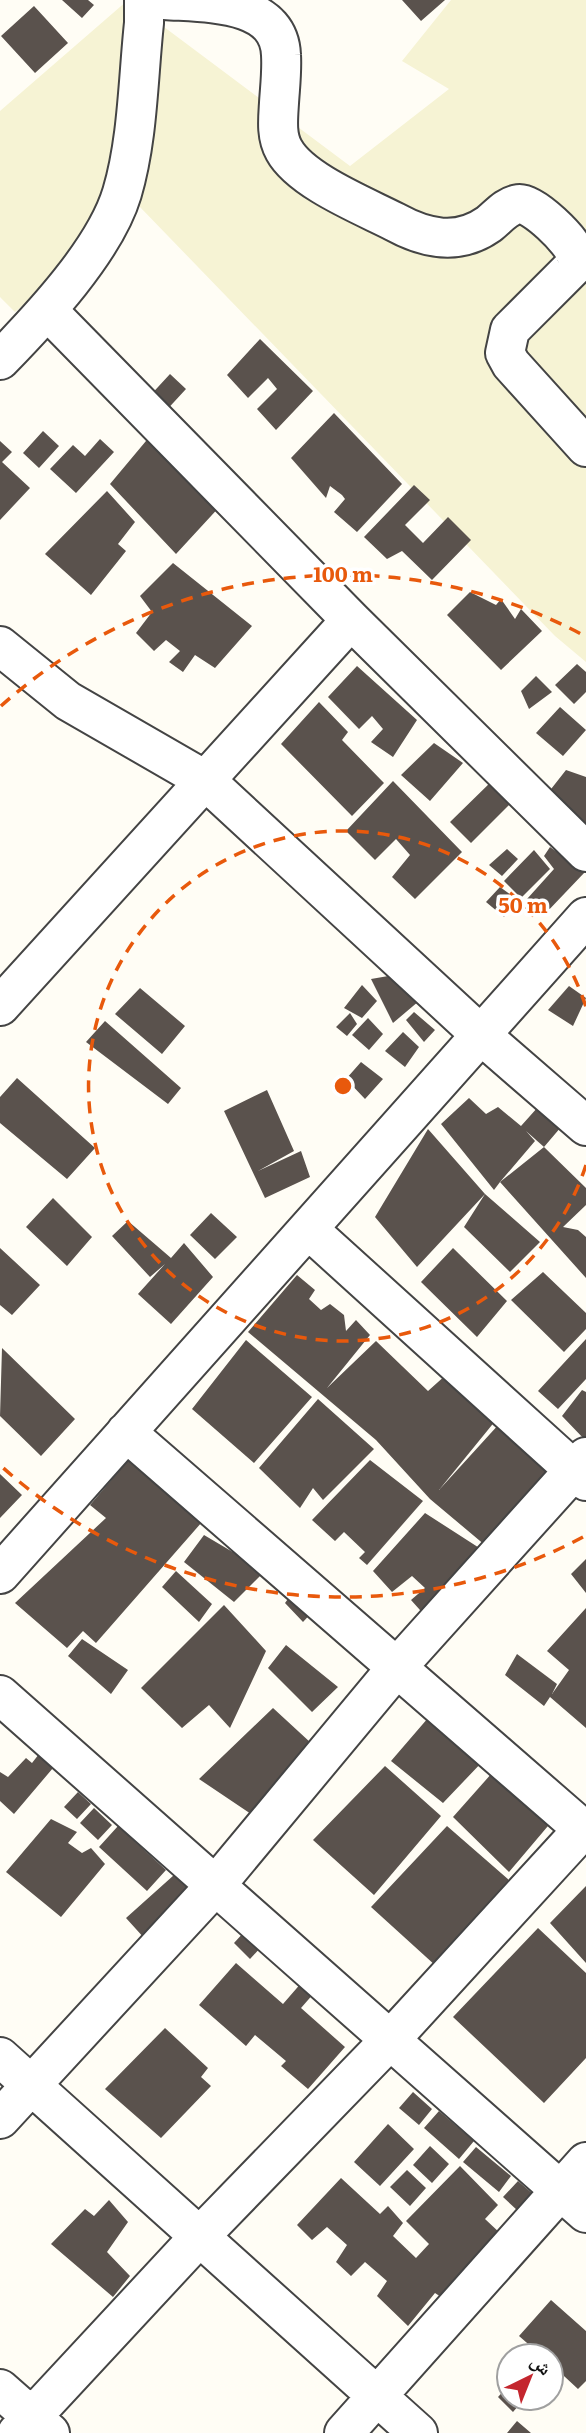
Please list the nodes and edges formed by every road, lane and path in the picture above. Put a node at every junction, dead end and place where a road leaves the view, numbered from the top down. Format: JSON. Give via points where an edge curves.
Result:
{"nodes":[{"id":1,"x":144,"y":0,"type":"edge"},
{"id":2,"x":165,"y":0,"type":"edge"},
{"id":3,"x":48,"y":311,"type":"junction"},
{"id":4,"x":0,"y":360,"type":"edge"},
{"id":5,"x":586,"y":447,"type":"edge"},
{"id":6,"x":351,"y":620,"type":"junction"},
{"id":7,"x":0,"y":646,"type":"edge"},
{"id":8,"x":205,"y":780,"type":"junction"},
{"id":9,"x":586,"y":852,"type":"edge"},
{"id":10,"x":586,"y":917,"type":"edge"},
{"id":11,"x":0,"y":1006,"type":"edge"},
{"id":12,"x":481,"y":1035,"type":"junction"},
{"id":13,"x":586,"y":1126,"type":"edge"},
{"id":14,"x":308,"y":1229,"type":"junction"},
{"id":15,"x":126,"y":1432,"type":"junction"},
{"id":16,"x":582,"y":1469,"type":"edge"},
{"id":17,"x":0,"y":1574,"type":"edge"},
{"id":18,"x":398,"y":1666,"type":"junction"},
{"id":19,"x":0,"y":1695,"type":"edge"},
{"id":20,"x":585,"y":1829,"type":"edge"},
{"id":21,"x":215,"y":1886,"type":"junction"},
{"id":22,"x":390,"y":2040,"type":"junction"},
{"id":23,"x":0,"y":2057,"type":"edge"},
{"id":24,"x":31,"y":2085,"type":"junction"},
{"id":25,"x":0,"y":2119,"type":"edge"},
{"id":26,"x":586,"y":2162,"type":"edge"},
{"id":27,"x":574,"y":2202,"type":"edge"},
{"id":28,"x":200,"y":2236,"type":"junction"},
{"id":29,"x":0,"y":2389,"type":"edge"},
{"id":30,"x":377,"y":2396,"type":"junction"},
{"id":31,"x":33,"y":2428,"type":"edge"},
{"id":32,"x":344,"y":2433,"type":"edge"},
{"id":33,"x":418,"y":2433,"type":"edge"}],
"edges":[{"from":1,"to":3,"type":"street","via":[[131,148],[121,195],[103,233]]},
{"from":2,"to":5,"type":"street","via":[[242,6],[263,18],[282,53],[278,131],[284,150],[315,179],[411,231],[437,239],[463,238],[508,207],[533,205],[573,247],[575,265],[510,330],[505,353]]},
{"from":3,"to":4,"type":"street"},
{"from":3,"to":6,"type":"street"},
{"from":6,"to":8,"type":"street"},
{"from":6,"to":9,"type":"street"},
{"from":7,"to":8,"type":"street","via":[[68,701]]},
{"from":8,"to":11,"type":"street"},
{"from":8,"to":12,"type":"street"},
{"from":10,"to":12,"type":"street"},
{"from":12,"to":13,"type":"street"},
{"from":12,"to":14,"type":"street"},
{"from":14,"to":15,"type":"street"},
{"from":14,"to":16,"type":"street"},
{"from":15,"to":17,"type":"street"},
{"from":15,"to":18,"type":"street"},
{"from":16,"to":18,"type":"street"},
{"from":18,"to":20,"type":"street"},
{"from":18,"to":21,"type":"street"},
{"from":19,"to":21,"type":"street"},
{"from":20,"to":22,"type":"street"},
{"from":21,"to":22,"type":"street"},
{"from":21,"to":24,"type":"street"},
{"from":22,"to":27,"type":"street"},
{"from":22,"to":28,"type":"street"},
{"from":23,"to":24,"type":"street"},
{"from":24,"to":25,"type":"street"},
{"from":24,"to":28,"type":"street"},
{"from":26,"to":27,"type":"street"},
{"from":27,"to":30,"type":"street"},
{"from":28,"to":30,"type":"street"},
{"from":28,"to":31,"type":"street"},
{"from":29,"to":31,"type":"street"},
{"from":30,"to":32,"type":"street"},
{"from":30,"to":33,"type":"street"}]}
